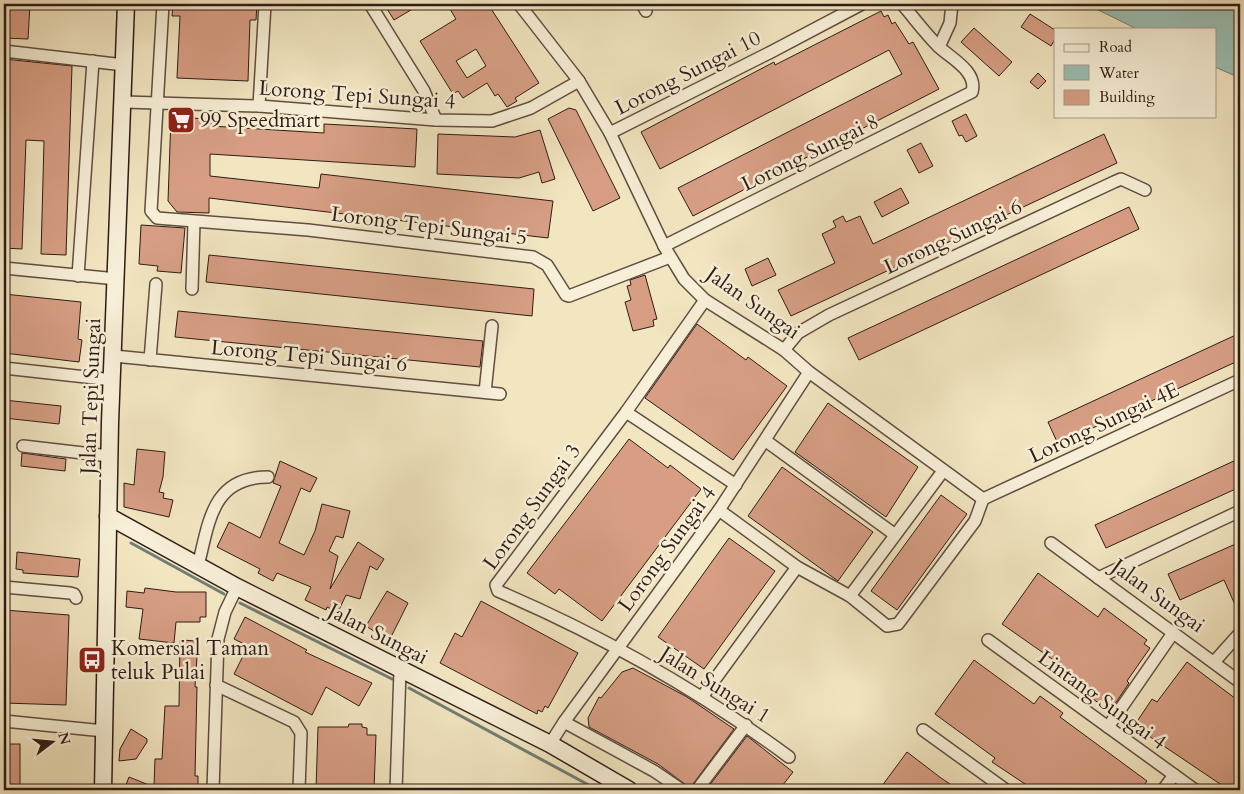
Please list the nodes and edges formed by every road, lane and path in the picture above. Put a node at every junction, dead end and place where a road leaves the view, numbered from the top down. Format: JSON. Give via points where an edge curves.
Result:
{"nodes":[{"id":1,"x":126,"y":4,"type":"edge"},
{"id":2,"x":163,"y":4,"type":"edge"},
{"id":3,"x":265,"y":4,"type":"edge"},
{"id":4,"x":370,"y":4,"type":"edge"},
{"id":5,"x":519,"y":4,"type":"edge"},
{"id":6,"x":862,"y":4,"type":"edge"},
{"id":7,"x":902,"y":4,"type":"edge"},
{"id":8,"x":952,"y":4,"type":"edge"},
{"id":9,"x":939,"y":47,"type":"junction"},
{"id":10,"x":4,"y":51,"type":"edge"},
{"id":11,"x":92,"y":61,"type":"junction"},
{"id":12,"x":124,"y":65,"type":"junction"},
{"id":13,"x":579,"y":81,"type":"junction"},
{"id":14,"x":124,"y":102,"type":"junction"},
{"id":15,"x":159,"y":103,"type":"junction"},
{"id":16,"x":260,"y":106,"type":"junction"},
{"id":17,"x":436,"y":120,"type":"junction"},
{"id":18,"x":610,"y":133,"type":"junction"},
{"id":19,"x":1145,"y":190,"type":"dead end"},
{"id":20,"x":194,"y":222,"type":"junction"},
{"id":21,"x":664,"y":246,"type":"junction"},
{"id":22,"x":670,"y":257,"type":"junction"},
{"id":23,"x":4,"y":268,"type":"edge"},
{"id":24,"x":78,"y":276,"type":"junction"},
{"id":25,"x":117,"y":280,"type":"junction"},
{"id":26,"x":156,"y":284,"type":"dead end"},
{"id":27,"x":192,"y":289,"type":"dead end"},
{"id":28,"x":704,"y":300,"type":"junction"},
{"id":29,"x":492,"y":326,"type":"dead end"},
{"id":30,"x":784,"y":350,"type":"junction"},
{"id":31,"x":114,"y":356,"type":"junction"},
{"id":32,"x":150,"y":360,"type":"junction"},
{"id":33,"x":4,"y":368,"type":"edge"},
{"id":34,"x":809,"y":372,"type":"junction"},
{"id":35,"x":112,"y":380,"type":"junction"},
{"id":36,"x":1240,"y":380,"type":"edge"},
{"id":37,"x":485,"y":392,"type":"junction"},
{"id":38,"x":500,"y":394,"type":"dead end"},
{"id":39,"x":626,"y":412,"type":"junction"},
{"id":40,"x":766,"y":441,"type":"junction"},
{"id":41,"x":23,"y":446,"type":"dead end"},
{"id":42,"x":110,"y":456,"type":"junction"},
{"id":43,"x":943,"y":471,"type":"junction"},
{"id":44,"x":268,"y":477,"type":"dead end"},
{"id":45,"x":736,"y":485,"type":"junction"},
{"id":46,"x":984,"y":499,"type":"junction"},
{"id":47,"x":719,"y":510,"type":"junction"},
{"id":48,"x":1240,"y":511,"type":"edge"},
{"id":49,"x":108,"y":516,"type":"junction"},
{"id":50,"x":894,"y":534,"type":"junction"},
{"id":51,"x":1051,"y":543,"type":"dead end"},
{"id":52,"x":198,"y":566,"type":"junction"},
{"id":53,"x":797,"y":566,"type":"junction"},
{"id":54,"x":1098,"y":578,"type":"junction"},
{"id":55,"x":4,"y":587,"type":"edge"},
{"id":56,"x":237,"y":588,"type":"junction"},
{"id":57,"x":850,"y":596,"type":"junction"},
{"id":58,"x":76,"y":598,"type":"dead end"},
{"id":59,"x":1173,"y":633,"type":"junction"},
{"id":60,"x":1240,"y":633,"type":"edge"},
{"id":61,"x":988,"y":640,"type":"dead end"},
{"id":62,"x":618,"y":647,"type":"junction"},
{"id":63,"x":1214,"y":662,"type":"junction"},
{"id":64,"x":400,"y":670,"type":"junction"},
{"id":65,"x":1240,"y":682,"type":"edge"},
{"id":66,"x":216,"y":685,"type":"junction"},
{"id":67,"x":702,"y":696,"type":"junction"},
{"id":68,"x":4,"y":721,"type":"edge"},
{"id":69,"x":564,"y":722,"type":"junction"},
{"id":70,"x":746,"y":725,"type":"junction"},
{"id":71,"x":1108,"y":727,"type":"junction"},
{"id":72,"x":923,"y":730,"type":"dead end"},
{"id":73,"x":104,"y":731,"type":"junction"},
{"id":74,"x":550,"y":744,"type":"junction"},
{"id":75,"x":789,"y":757,"type":"dead end"},
{"id":76,"x":1174,"y":775,"type":"junction"},
{"id":77,"x":618,"y":788,"type":"edge"},
{"id":78,"x":103,"y":790,"type":"edge"},
{"id":79,"x":213,"y":790,"type":"edge"},
{"id":80,"x":299,"y":790,"type":"edge"},
{"id":81,"x":396,"y":790,"type":"edge"},
{"id":82,"x":682,"y":790,"type":"edge"},
{"id":83,"x":697,"y":790,"type":"edge"},
{"id":84,"x":1006,"y":790,"type":"edge"},
{"id":85,"x":1163,"y":790,"type":"edge"},
{"id":86,"x":1194,"y":790,"type":"edge"}],
"edges":[{"from":1,"to":12,"type":"main road","name":"Jalan Tepi Sungai"},
{"from":2,"to":15,"type":"street"},
{"from":3,"to":16,"type":"street"},
{"from":4,"to":17,"type":"street","via":[[424,91]]},
{"from":5,"to":13,"type":"street","name":"Jalan Sungai"},
{"from":6,"to":18,"type":"street","name":"Lorong Sungai 10"},
{"from":7,"to":9,"type":"street"},
{"from":8,"to":9,"type":"street","via":[[950,23]]},
{"from":9,"to":21,"type":"street","name":"Lorong Sungai 8","via":[[967,72],[973,82],[972,92]]},
{"from":10,"to":11,"type":"street"},
{"from":11,"to":12,"type":"street"},
{"from":11,"to":24,"type":"street"},
{"from":12,"to":14,"type":"main road","name":"Jalan Tepi Sungai"},
{"from":13,"to":17,"type":"street","name":"Lorong Tepi Sungai 4","via":[[504,119]]},
{"from":13,"to":18,"type":"street","name":"Jalan Sungai"},
{"from":14,"to":15,"type":"street","name":"Lorong Tepi Sungai 4"},
{"from":14,"to":25,"type":"main road","name":"Jalan Tepi Sungai"},
{"from":15,"to":16,"type":"street","name":"Lorong Tepi Sungai 4"},
{"from":15,"to":20,"type":"street","name":"Lorong Tepi Sungai 5","via":[[151,211],[157,218]]},
{"from":16,"to":17,"type":"street","name":"Lorong Tepi Sungai 4"},
{"from":18,"to":21,"type":"street","name":"Jalan Sungai"},
{"from":19,"to":30,"type":"street","name":"Lorong Sungai 6","via":[[1121,179],[1114,182],[829,315],[798,332]]},
{"from":20,"to":22,"type":"street","name":"Lorong Tepi Sungai 5","via":[[308,230],[533,257],[547,265],[569,296]]},
{"from":20,"to":27,"type":"street"},
{"from":21,"to":22,"type":"street","name":"Jalan Sungai"},
{"from":22,"to":28,"type":"street","name":"Jalan Sungai","via":[[684,279]]},
{"from":23,"to":24,"type":"street"},
{"from":24,"to":25,"type":"street"},
{"from":25,"to":31,"type":"main road","name":"Jalan Tepi Sungai"},
{"from":26,"to":32,"type":"street"},
{"from":28,"to":30,"type":"street","name":"Jalan Sungai"},
{"from":28,"to":39,"type":"street","name":"Lorong Sungai 3"},
{"from":29,"to":37,"type":"street"},
{"from":30,"to":34,"type":"street","name":"Jalan Sungai"},
{"from":31,"to":32,"type":"street","name":"Lorong Tepi Sungai 6"},
{"from":31,"to":35,"type":"main road","name":"Jalan Tepi Sungai"},
{"from":32,"to":37,"type":"street","name":"Lorong Tepi Sungai 6"},
{"from":33,"to":35,"type":"street"},
{"from":34,"to":40,"type":"street","name":"Lorong Sungai 4"},
{"from":34,"to":43,"type":"street","name":"Jalan Sungai"},
{"from":35,"to":42,"type":"main road","name":"Jalan Tepi Sungai"},
{"from":36,"to":46,"type":"street","name":"Lorong Sungai 4E"},
{"from":37,"to":38,"type":"street","name":"Lorong Tepi Sungai 6"},
{"from":39,"to":45,"type":"street"},
{"from":39,"to":62,"type":"street","name":"Lorong Sungai 3","via":[[496,585],[498,591]]},
{"from":40,"to":45,"type":"street","name":"Lorong Sungai 4"},
{"from":40,"to":50,"type":"street"},
{"from":41,"to":42,"type":"street"},
{"from":42,"to":49,"type":"main road","name":"Jalan Tepi Sungai"},
{"from":43,"to":46,"type":"street","name":"Jalan Sungai"},
{"from":43,"to":50,"type":"street"},
{"from":44,"to":52,"type":"street","via":[[242,479],[232,484],[220,499],[210,517]]},
{"from":45,"to":47,"type":"street","name":"Lorong Sungai 4"},
{"from":46,"to":57,"type":"street","via":[[974,522],[898,624],[887,626]]},
{"from":47,"to":53,"type":"street"},
{"from":47,"to":62,"type":"street","name":"Lorong Sungai 4"},
{"from":48,"to":54,"type":"street"},
{"from":49,"to":52,"type":"main road","name":"Jalan Sungai"},
{"from":49,"to":73,"type":"main road","name":"Jalan Tepi Sungai"},
{"from":50,"to":57,"type":"street"},
{"from":51,"to":54,"type":"street","name":"Jalan Sungai"},
{"from":52,"to":56,"type":"main road","name":"Jalan Sungai"},
{"from":53,"to":57,"type":"street"},
{"from":53,"to":67,"type":"street"},
{"from":54,"to":59,"type":"street","name":"Jalan Sungai"},
{"from":55,"to":58,"type":"street","via":[[70,593]]},
{"from":56,"to":64,"type":"main road","name":"Jalan Sungai"},
{"from":56,"to":66,"type":"street","via":[[225,612],[218,639]]},
{"from":59,"to":63,"type":"street","name":"Jalan Sungai"},
{"from":59,"to":71,"type":"street"},
{"from":60,"to":63,"type":"street"},
{"from":61,"to":71,"type":"street","name":"Lintang Sungai 4"},
{"from":62,"to":67,"type":"street","name":"Jalan Sungai 1"},
{"from":62,"to":69,"type":"street","name":"Lorong Sungai 4"},
{"from":63,"to":65,"type":"street","name":"Jalan Sungai"},
{"from":64,"to":74,"type":"main road","name":"Jalan Sungai"},
{"from":64,"to":81,"type":"street"},
{"from":66,"to":79,"type":"street"},
{"from":66,"to":80,"type":"street","via":[[294,722],[298,727]]},
{"from":67,"to":70,"type":"street","name":"Jalan Sungai 1"},
{"from":68,"to":73,"type":"street"},
{"from":69,"to":74,"type":"street","name":"Lorong Sungai 4"},
{"from":69,"to":82,"type":"street"},
{"from":70,"to":75,"type":"street","name":"Jalan Sungai 1"},
{"from":70,"to":83,"type":"street"},
{"from":71,"to":76,"type":"street","name":"Lintang Sungai 4"},
{"from":72,"to":84,"type":"street"},
{"from":73,"to":78,"type":"main road","name":"Jalan Tepi Sungai"},
{"from":74,"to":77,"type":"main road","name":"Jalan Sungai"},
{"from":76,"to":85,"type":"street"},
{"from":76,"to":86,"type":"street","name":"Lintang Sungai 4"}]}
